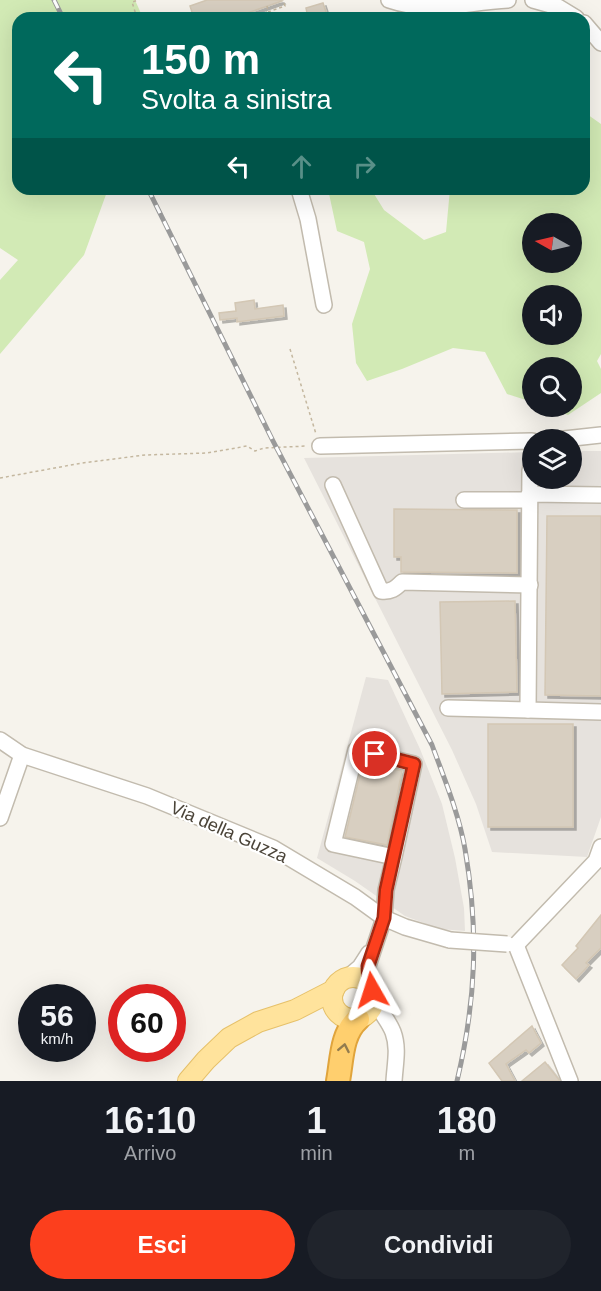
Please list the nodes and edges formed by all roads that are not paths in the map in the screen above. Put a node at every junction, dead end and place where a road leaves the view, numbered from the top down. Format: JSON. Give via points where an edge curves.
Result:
{"nodes":[{"id":1,"x":389,"y":0,"type":"edge"},
{"id":2,"x":508,"y":0,"type":"edge"},
{"id":3,"x":533,"y":0,"type":"edge"},
{"id":4,"x":470,"y":12,"type":"edge"},
{"id":5,"x":565,"y":12,"type":"edge"},
{"id":6,"x":590,"y":30,"type":"edge"},
{"id":7,"x":601,"y":43,"type":"edge"},
{"id":8,"x":301,"y":195,"type":"edge"},
{"id":9,"x":324,"y":305,"type":"dead end"},
{"id":10,"x":601,"y":435,"type":"edge"},
{"id":11,"x":582,"y":437,"type":"edge"},
{"id":12,"x":522,"y":441,"type":"edge"},
{"id":13,"x":320,"y":446,"type":"road end"},
{"id":14,"x":333,"y":484,"type":"dead end"},
{"id":15,"x":530,"y":489,"type":"edge"},
{"id":16,"x":530,"y":494,"type":"junction"},
{"id":17,"x":601,"y":495,"type":"edge"},
{"id":18,"x":464,"y":500,"type":"dead end"},
{"id":19,"x":530,"y":585,"type":"junction"},
{"id":20,"x":448,"y":708,"type":"dead end"},
{"id":21,"x":528,"y":710,"type":"junction"},
{"id":22,"x":601,"y":712,"type":"edge"},
{"id":23,"x":0,"y":740,"type":"edge"},
{"id":24,"x":22,"y":755,"type":"junction"},
{"id":25,"x":0,"y":818,"type":"edge"},
{"id":26,"x":601,"y":847,"type":"edge"},
{"id":27,"x":394,"y":857,"type":"junction"},
{"id":28,"x":384,"y":918,"type":"junction"},
{"id":29,"x":512,"y":944,"type":"junction"},
{"id":30,"x":372,"y":948,"type":"junction"},
{"id":31,"x":341,"y":984,"type":"junction"},
{"id":32,"x":371,"y":990,"type":"junction"},
{"id":33,"x":295,"y":1010,"type":"junction"},
{"id":34,"x":354,"y":1016,"type":"junction"},
{"id":35,"x":392,"y":1030,"type":"junction"},
{"id":36,"x":188,"y":1081,"type":"edge"},
{"id":37,"x":338,"y":1081,"type":"edge"},
{"id":38,"x":394,"y":1081,"type":"edge"},
{"id":39,"x":570,"y":1081,"type":"edge"}],
"edges":[{"from":1,"to":4,"type":"street"},
{"from":2,"to":4,"type":"street"},
{"from":3,"to":5,"type":"street"},
{"from":6,"to":7,"type":"street"},
{"from":8,"to":9,"type":"street"},
{"from":10,"to":11,"type":"street"},
{"from":12,"to":13,"type":"street"},
{"from":14,"to":19,"type":"street","via":[[381,591],[389,592],[402,582]]},
{"from":15,"to":16,"type":"street"},
{"from":16,"to":17,"type":"street"},
{"from":16,"to":18,"type":"street","via":[[525,500]]},
{"from":16,"to":19,"type":"street"},
{"from":19,"to":21,"type":"street"},
{"from":20,"to":21,"type":"street"},
{"from":21,"to":22,"type":"street"},
{"from":23,"to":24,"type":"street","name":"Via della Guzza"},
{"from":24,"to":25,"type":"street"},
{"from":24,"to":28,"type":"street","name":"Via della Guzza","via":[[147,796],[273,848]]},
{"from":26,"to":29,"type":"street","via":[[596,861]]},
{"from":27,"to":27,"type":"street","via":[[333,844],[356,750],[414,764]]},
{"from":27,"to":28,"type":"street"},
{"from":28,"to":29,"type":"street","name":"Via della Guzza","bridge":true,"via":[[450,940]]},
{"from":28,"to":30,"type":"street"},
{"from":29,"to":39,"type":"street"},
{"from":30,"to":31,"type":"street","via":[[360,967]]},
{"from":30,"to":32,"type":"street","via":[[368,966]]},
{"from":31,"to":32,"type":"main road","via":[[359,978]]},
{"from":31,"to":33,"type":"main road"},
{"from":31,"to":34,"type":"main road","via":[[333,1002]]},
{"from":32,"to":34,"type":"main road","via":[[372,1008]]},
{"from":32,"to":35,"type":"street","via":[[380,1014]]},
{"from":33,"to":34,"type":"main road"},
{"from":33,"to":36,"type":"main road","via":[[258,1022],[229,1038]]},
{"from":34,"to":35,"type":"street"},
{"from":37,"to":34,"type":"highway","one_way":true,"via":[[345,1040]]},
{"from":35,"to":38,"type":"street","via":[[397,1049]]}]}
